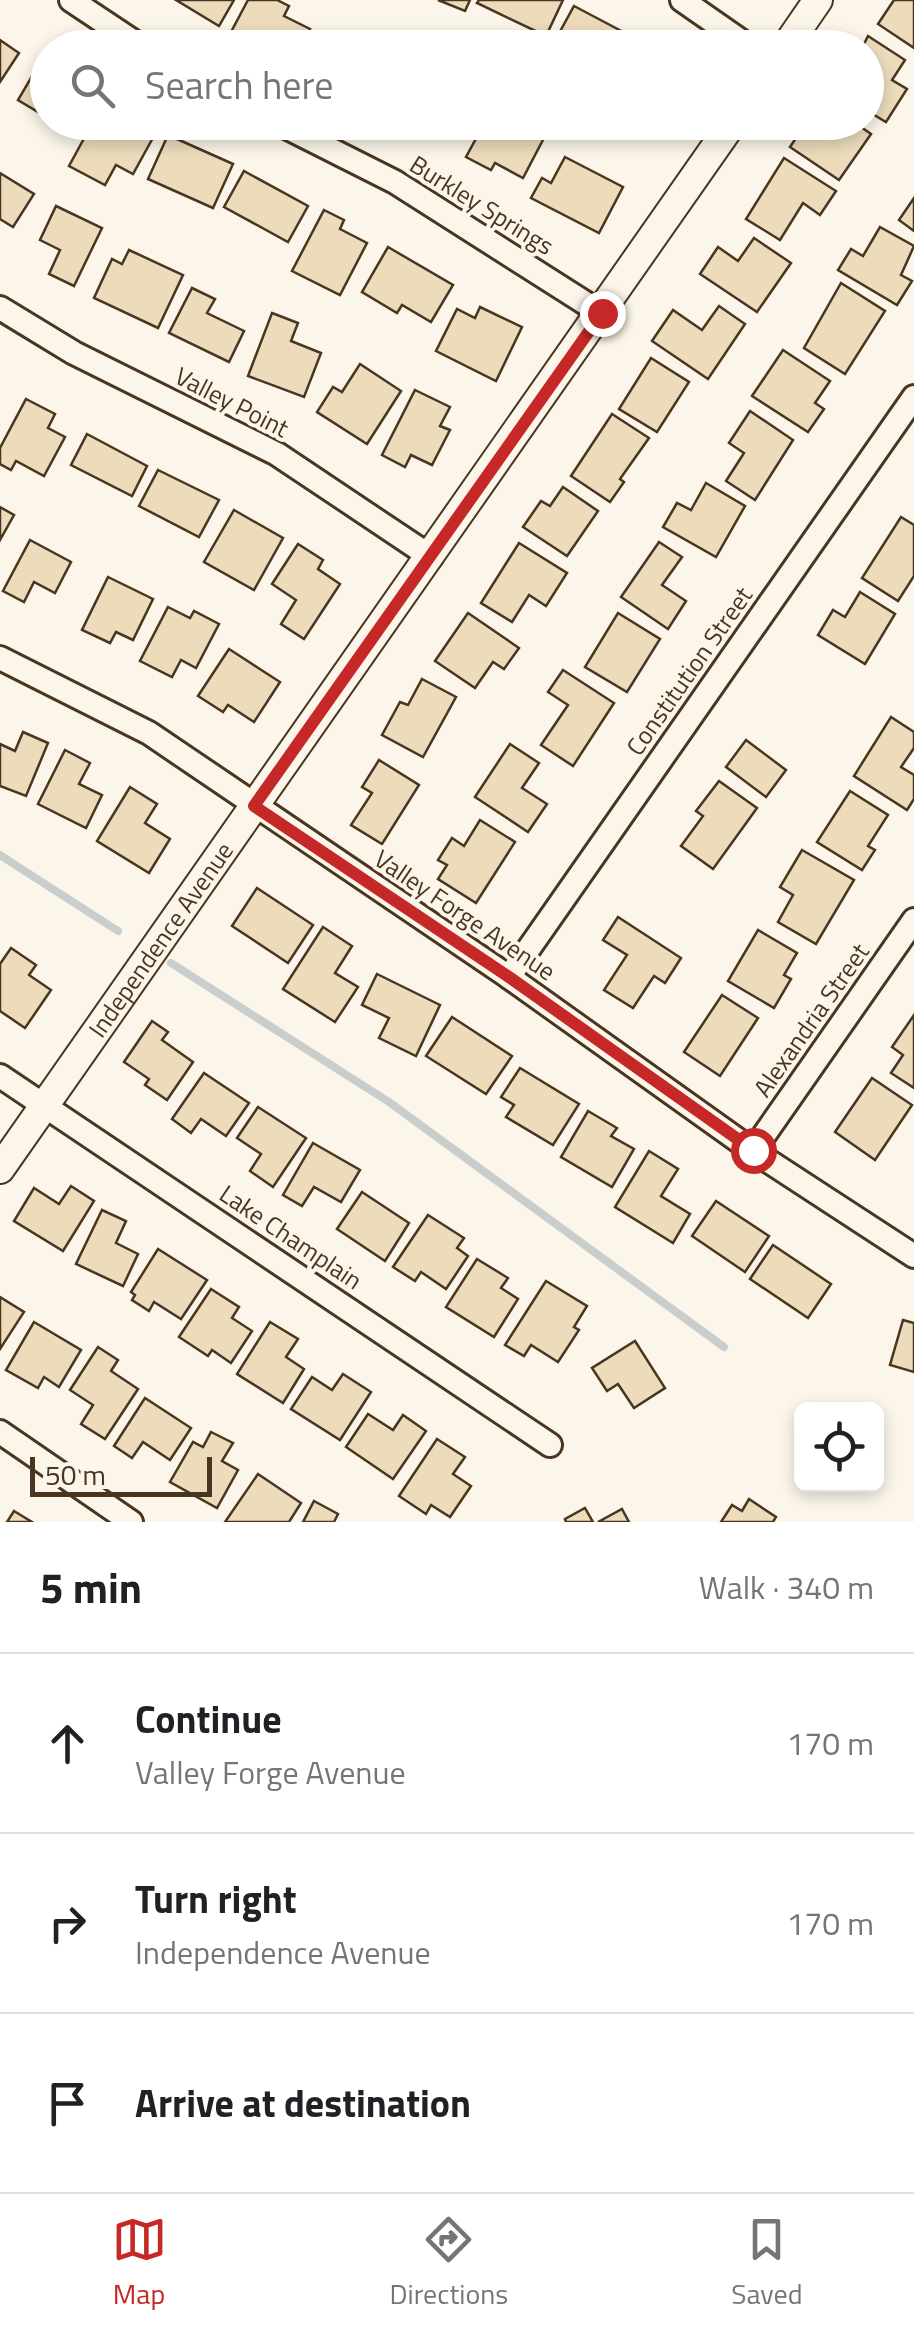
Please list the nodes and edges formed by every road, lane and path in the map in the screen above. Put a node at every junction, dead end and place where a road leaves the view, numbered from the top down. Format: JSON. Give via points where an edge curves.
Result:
{"nodes":[{"id":1,"x":71,"y":0,"type":"edge"},
{"id":2,"x":682,"y":0,"type":"edge"},
{"id":3,"x":818,"y":0,"type":"edge"},
{"id":4,"x":116,"y":30,"type":"edge"},
{"id":5,"x":725,"y":30,"type":"edge"},
{"id":6,"x":797,"y":30,"type":"edge"},
{"id":7,"x":312,"y":140,"type":"edge"},
{"id":8,"x":721,"y":140,"type":"edge"},
{"id":9,"x":0,"y":308,"type":"edge"},
{"id":10,"x":602,"y":313,"type":"junction"},
{"id":11,"x":914,"y":396,"type":"edge"},
{"id":12,"x":431,"y":557,"type":"junction"},
{"id":13,"x":0,"y":658,"type":"edge"},
{"id":14,"x":254,"y":806,"type":"junction"},
{"id":15,"x":914,"y":920,"type":"edge"},
{"id":16,"x":509,"y":977,"type":"junction"},
{"id":17,"x":0,"y":1076,"type":"edge"},
{"id":18,"x":46,"y":1104,"type":"junction"},
{"id":19,"x":753,"y":1150,"type":"junction"},
{"id":20,"x":0,"y":1169,"type":"edge"},
{"id":21,"x":914,"y":1256,"type":"edge"},
{"id":22,"x":0,"y":1432,"type":"edge"},
{"id":23,"x":550,"y":1446,"type":"dead end"},
{"id":24,"x":131,"y":1522,"type":"edge"}],
"edges":[{"from":1,"to":4,"type":"street"},
{"from":2,"to":5,"type":"street"},
{"from":3,"to":6,"type":"street"},
{"from":7,"to":10,"type":"street","name":"Burkley Springs","via":[[395,182]]},
{"from":8,"to":10,"type":"street","name":"Independence Avenue"},
{"from":9,"to":12,"type":"street","name":"Valley Point","via":[[74,353],[276,454]]},
{"from":10,"to":12,"type":"street","name":"Independence Avenue"},
{"from":11,"to":16,"type":"street","name":"Constitution Street"},
{"from":12,"to":14,"type":"street","name":"Independence Avenue"},
{"from":13,"to":14,"type":"street","name":"Valley Forge Avenue","via":[[122,717]]},
{"from":14,"to":16,"type":"street","name":"Valley Forge Avenue"},
{"from":14,"to":18,"type":"street","name":"Independence Avenue"},
{"from":15,"to":19,"type":"street","name":"Alexandria Street"},
{"from":16,"to":19,"type":"street","name":"Valley Forge Avenue"},
{"from":17,"to":18,"type":"street","name":"Lake Champlain"},
{"from":18,"to":20,"type":"street","name":"Independence Avenue"},
{"from":18,"to":23,"type":"street","name":"Lake Champlain"},
{"from":19,"to":21,"type":"street","name":"Valley Forge Avenue"},
{"from":22,"to":24,"type":"street"}]}
